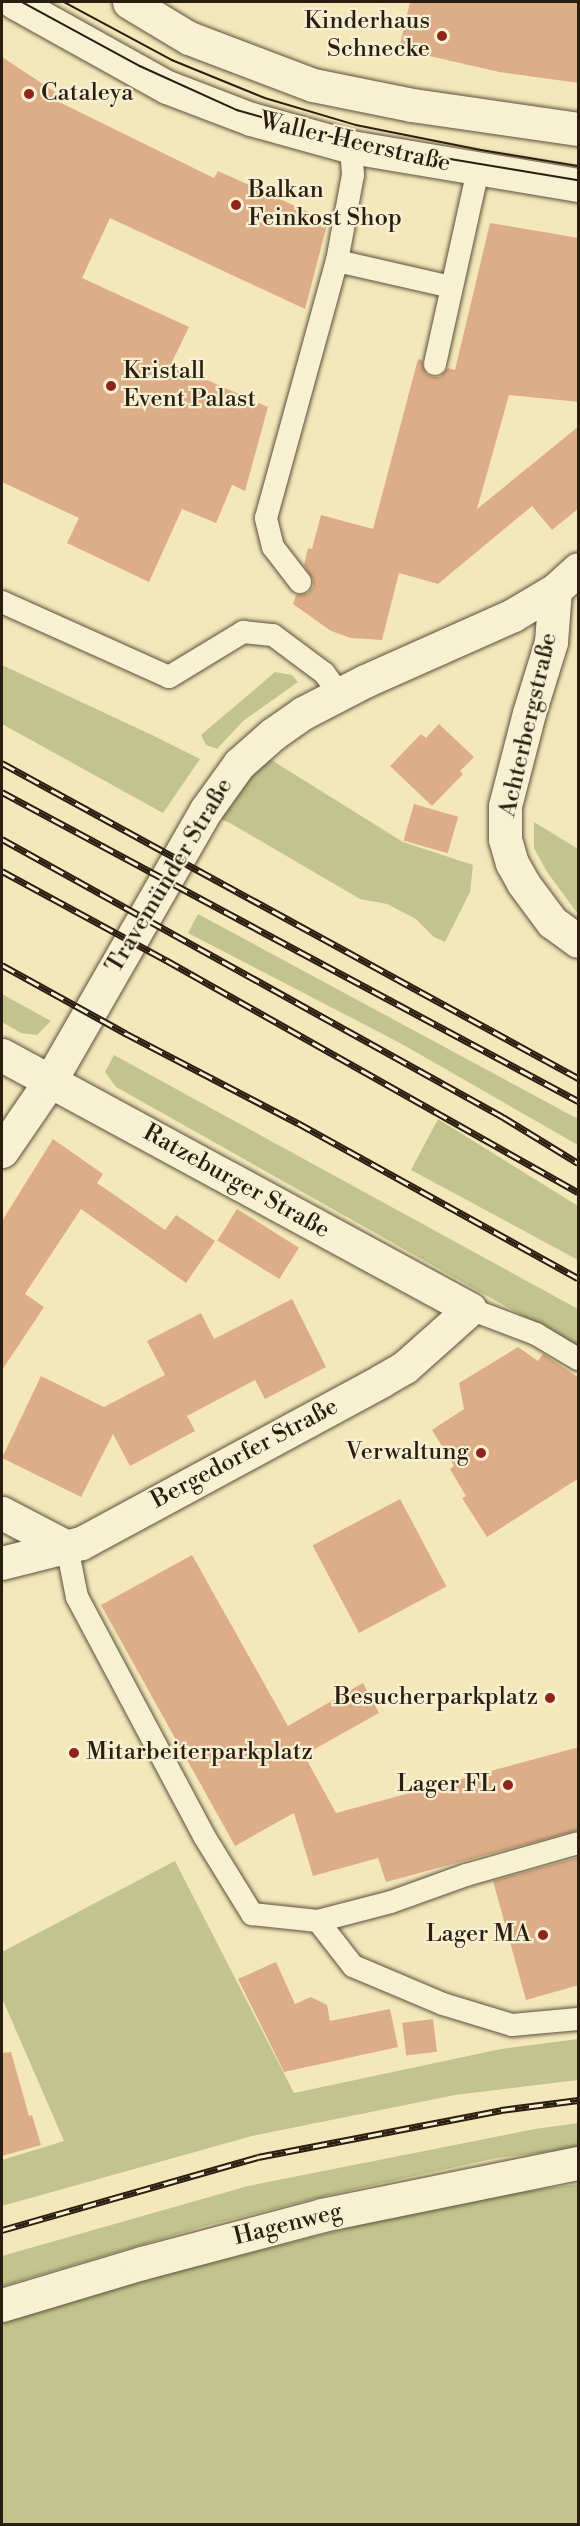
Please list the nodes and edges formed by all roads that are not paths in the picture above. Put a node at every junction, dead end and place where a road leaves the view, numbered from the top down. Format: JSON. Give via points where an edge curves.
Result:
{"nodes":[{"id":1,"x":14,"y":2,"type":"edge"},
{"id":2,"x":41,"y":2,"type":"edge"},
{"id":3,"x":129,"y":2,"type":"edge"},
{"id":4,"x":579,"y":129,"type":"edge"},
{"id":5,"x":351,"y":147,"type":"junction"},
{"id":6,"x":478,"y":170,"type":"junction"},
{"id":7,"x":579,"y":172,"type":"edge"},
{"id":8,"x":579,"y":185,"type":"edge"},
{"id":9,"x":337,"y":261,"type":"junction"},
{"id":10,"x":451,"y":287,"type":"junction"},
{"id":11,"x":435,"y":364,"type":"dead end"},
{"id":12,"x":300,"y":582,"type":"dead end"},
{"id":13,"x":571,"y":588,"type":"edge"},
{"id":14,"x":2,"y":602,"type":"edge"},
{"id":15,"x":340,"y":694,"type":"junction"},
{"id":16,"x":579,"y":941,"type":"edge"},
{"id":17,"x":2,"y":1055,"type":"edge"},
{"id":18,"x":50,"y":1080,"type":"junction"},
{"id":19,"x":2,"y":1151,"type":"edge"},
{"id":20,"x":470,"y":1309,"type":"junction"},
{"id":21,"x":579,"y":1359,"type":"edge"},
{"id":22,"x":2,"y":1513,"type":"edge"},
{"id":23,"x":67,"y":1547,"type":"junction"},
{"id":24,"x":2,"y":1563,"type":"edge"},
{"id":25,"x":579,"y":1843,"type":"edge"},
{"id":26,"x":318,"y":1922,"type":"junction"},
{"id":27,"x":579,"y":2019,"type":"edge"},
{"id":28,"x":579,"y":2163,"type":"edge"},
{"id":29,"x":2,"y":2305,"type":"edge"}],
"edges":[{"from":1,"to":5,"type":"street","name":"Waller Heerstraße","via":[[167,87],[251,119]]},
{"from":2,"to":7,"type":"lane","via":[[177,76],[256,106],[478,158]]},
{"from":3,"to":4,"type":"street","name":"Waller Heerstraße","via":[[189,38],[313,85],[412,105]]},
{"from":5,"to":6,"type":"street","name":"Waller Heerstraße"},
{"from":5,"to":9,"type":"lane","via":[[353,175]]},
{"from":6,"to":8,"type":"street","name":"Waller Heerstraße"},
{"from":6,"to":10,"type":"lane"},
{"from":9,"to":10,"type":"lane"},
{"from":9,"to":12,"type":"lane","via":[[266,518],[273,547]]},
{"from":10,"to":11,"type":"lane"},
{"from":13,"to":15,"type":"street","name":"Travemünder Straße"},
{"from":13,"to":16,"type":"street","name":"Achterbergstraße","via":[[529,713],[505,806],[505,839],[523,883],[552,922]]},
{"from":14,"to":15,"type":"lane","via":[[169,677],[243,632],[273,635],[324,673]]},
{"from":15,"to":18,"type":"street","name":"Travemünder Straße","via":[[303,713],[239,764],[207,810]]},
{"from":17,"to":18,"type":"street","name":"Ratzeburger Straße"},
{"from":18,"to":19,"type":"street","name":"Travemünder Straße"},
{"from":18,"to":20,"type":"street","name":"Ratzeburger Straße"},
{"from":20,"to":21,"type":"lane","via":[[536,1334]]},
{"from":20,"to":23,"type":"street","name":"Bergedorfer Straße","via":[[405,1367],[81,1543]]},
{"from":22,"to":23,"type":"street"},
{"from":23,"to":24,"type":"street","name":"Bergedorfer Straße"},
{"from":23,"to":26,"type":"lane","via":[[77,1597],[204,1836],[252,1914]]},
{"from":25,"to":26,"type":"lane"},
{"from":26,"to":27,"type":"lane","via":[[353,1966],[443,2004],[512,2025]]},
{"from":28,"to":29,"type":"street","name":"Hagenweg","via":[[322,2215]]}]}
